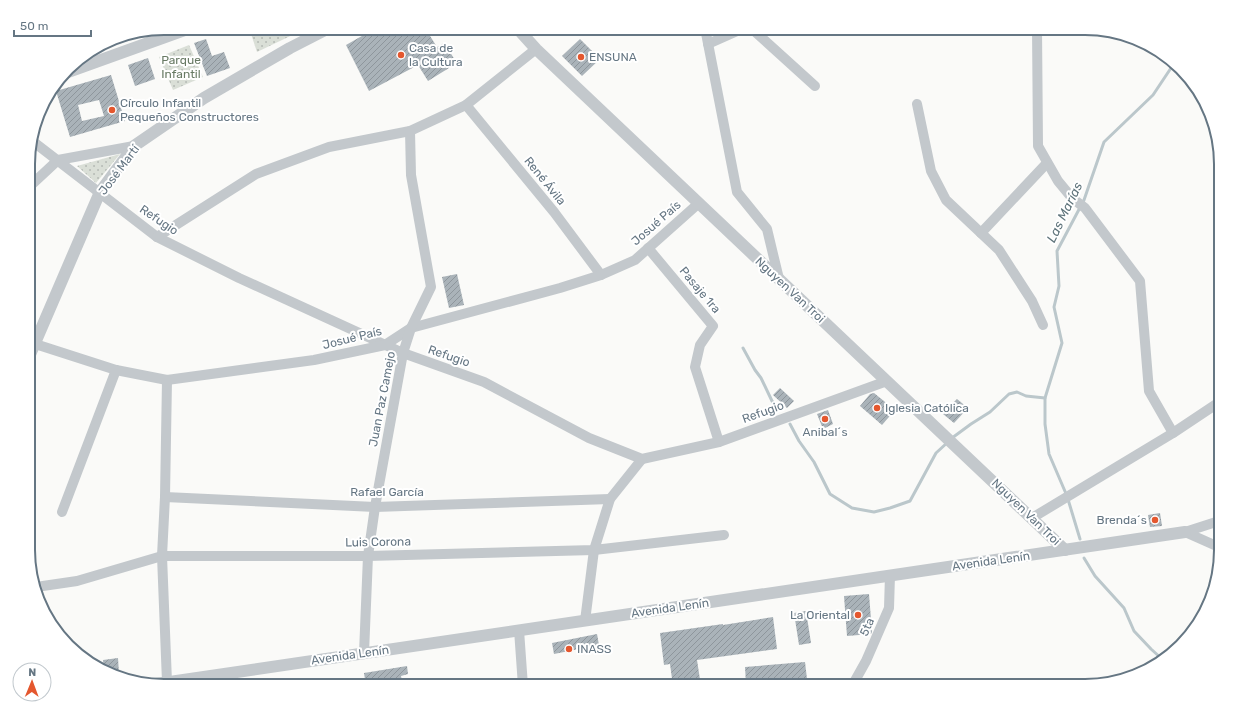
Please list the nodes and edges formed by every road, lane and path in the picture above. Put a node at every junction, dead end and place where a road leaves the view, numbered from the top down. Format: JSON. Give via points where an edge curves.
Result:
{"nodes":[{"id":1,"x":171,"y":35,"type":"edge"},
{"id":2,"x":315,"y":35,"type":"edge"},
{"id":3,"x":524,"y":35,"type":"edge"},
{"id":4,"x":706,"y":35,"type":"edge"},
{"id":5,"x":728,"y":35,"type":"edge"},
{"id":6,"x":759,"y":35,"type":"edge"},
{"id":7,"x":1037,"y":35,"type":"edge"},
{"id":8,"x":708,"y":44,"type":"junction"},
{"id":9,"x":536,"y":49,"type":"junction"},
{"id":10,"x":78,"y":68,"type":"edge"},
{"id":11,"x":815,"y":86,"type":"dead end"},
{"id":12,"x":917,"y":104,"type":"dead end"},
{"id":13,"x":466,"y":105,"type":"junction"},
{"id":14,"x":410,"y":131,"type":"junction"},
{"id":15,"x":37,"y":144,"type":"edge"},
{"id":16,"x":134,"y":146,"type":"junction"},
{"id":17,"x":58,"y":160,"type":"junction"},
{"id":18,"x":1048,"y":163,"type":"junction"},
{"id":19,"x":35,"y":181,"type":"edge"},
{"id":20,"x":100,"y":192,"type":"junction"},
{"id":21,"x":699,"y":203,"type":"junction"},
{"id":22,"x":981,"y":233,"type":"junction"},
{"id":23,"x":157,"y":237,"type":"junction"},
{"id":24,"x":648,"y":248,"type":"junction"},
{"id":25,"x":600,"y":275,"type":"junction"},
{"id":26,"x":779,"y":278,"type":"junction"},
{"id":27,"x":1043,"y":325,"type":"dead end"},
{"id":28,"x":411,"y":328,"type":"junction"},
{"id":29,"x":35,"y":334,"type":"edge"},
{"id":30,"x":35,"y":344,"type":"edge"},
{"id":31,"x":385,"y":345,"type":"junction"},
{"id":32,"x":403,"y":354,"type":"junction"},
{"id":33,"x":116,"y":370,"type":"junction"},
{"id":34,"x":167,"y":380,"type":"junction"},
{"id":35,"x":887,"y":381,"type":"junction"},
{"id":36,"x":1214,"y":406,"type":"edge"},
{"id":37,"x":1173,"y":433,"type":"junction"},
{"id":38,"x":719,"y":442,"type":"junction"},
{"id":39,"x":642,"y":459,"type":"junction"},
{"id":40,"x":165,"y":497,"type":"junction"},
{"id":41,"x":610,"y":499,"type":"junction"},
{"id":42,"x":375,"y":507,"type":"junction"},
{"id":43,"x":62,"y":512,"type":"dead end"},
{"id":44,"x":1032,"y":518,"type":"junction"},
{"id":45,"x":1214,"y":523,"type":"edge"},
{"id":46,"x":1185,"y":532,"type":"junction"},
{"id":47,"x":724,"y":535,"type":"dead end"},
{"id":48,"x":1214,"y":545,"type":"edge"},
{"id":49,"x":594,"y":550,"type":"junction"},
{"id":50,"x":1065,"y":550,"type":"junction"},
{"id":51,"x":162,"y":556,"type":"junction"},
{"id":52,"x":368,"y":556,"type":"junction"},
{"id":53,"x":890,"y":576,"type":"junction"},
{"id":54,"x":40,"y":586,"type":"edge"},
{"id":55,"x":585,"y":621,"type":"junction"},
{"id":56,"x":519,"y":630,"type":"junction"},
{"id":57,"x":364,"y":653,"type":"junction"},
{"id":58,"x":161,"y":679,"type":"edge"},
{"id":59,"x":188,"y":679,"type":"edge"},
{"id":60,"x":522,"y":679,"type":"edge"},
{"id":61,"x":856,"y":679,"type":"edge"}],
"edges":[{"from":1,"to":10,"type":"street"},
{"from":2,"to":16,"type":"street","name":"José Martí","via":[[204,98]]},
{"from":3,"to":9,"type":"street","name":"Nguyen Van Troi"},
{"from":4,"to":8,"type":"street"},
{"from":5,"to":8,"type":"street"},
{"from":6,"to":11,"type":"street"},
{"from":7,"to":18,"type":"street","via":[[1038,146]]},
{"from":8,"to":26,"type":"street","via":[[736,192],[767,229]]},
{"from":9,"to":13,"type":"street"},
{"from":9,"to":21,"type":"street","name":"Nguyen Van Troi"},
{"from":12,"to":22,"type":"street","via":[[931,171],[946,200]]},
{"from":13,"to":14,"type":"street"},
{"from":13,"to":25,"type":"street","name":"René Ávila","via":[[554,212]]},
{"from":14,"to":23,"type":"street","via":[[329,148],[256,174]]},
{"from":14,"to":28,"type":"street","name":"Juan Paz Camejo","via":[[411,175],[431,287]]},
{"from":15,"to":17,"type":"street","name":"Refugio"},
{"from":16,"to":17,"type":"street"},
{"from":16,"to":20,"type":"street","name":"José Martí"},
{"from":17,"to":19,"type":"street"},
{"from":17,"to":20,"type":"street","name":"Refugio"},
{"from":18,"to":22,"type":"street"},
{"from":18,"to":37,"type":"street","via":[[1058,182],[1085,208],[1140,281],[1149,391]]},
{"from":20,"to":23,"type":"street","name":"Refugio"},
{"from":20,"to":29,"type":"street","name":"José Martí"},
{"from":21,"to":24,"type":"street","name":"Josué País"},
{"from":21,"to":26,"type":"street","name":"Nguyen Van Troi"},
{"from":22,"to":27,"type":"street","via":[[999,250],[1032,301]]},
{"from":23,"to":31,"type":"street","name":"Refugio"},
{"from":24,"to":25,"type":"street","name":"Josué País","via":[[635,260]]},
{"from":24,"to":38,"type":"street","name":"Pasaje 1ra","via":[[714,326],[700,346],[694,367]]},
{"from":25,"to":28,"type":"street","name":"Josué País"},
{"from":26,"to":35,"type":"street","name":"Nguyen Van Troi"},
{"from":28,"to":31,"type":"street","name":"Josué País"},
{"from":28,"to":32,"type":"street","name":"Juan Paz Camejo"},
{"from":30,"to":33,"type":"street","name":"Josué País"},
{"from":31,"to":32,"type":"street","name":"Refugio"},
{"from":31,"to":34,"type":"street","name":"Josué País","via":[[314,360]]},
{"from":32,"to":39,"type":"street","name":"Refugio","via":[[484,382],[589,438]]},
{"from":32,"to":42,"type":"street","name":"Juan Paz Camejo"},
{"from":33,"to":34,"type":"street","name":"Josué País"},
{"from":33,"to":43,"type":"street"},
{"from":34,"to":40,"type":"street"},
{"from":35,"to":38,"type":"street","name":"Refugio"},
{"from":35,"to":44,"type":"street","name":"Nguyen Van Troi"},
{"from":36,"to":37,"type":"street"},
{"from":37,"to":44,"type":"street"},
{"from":38,"to":39,"type":"street","name":"Refugio"},
{"from":39,"to":41,"type":"street"},
{"from":40,"to":42,"type":"street","name":"Rafael García"},
{"from":40,"to":51,"type":"street"},
{"from":41,"to":42,"type":"street","name":"Rafael García"},
{"from":41,"to":49,"type":"street"},
{"from":42,"to":52,"type":"street","name":"Juan Paz Camejo"},
{"from":44,"to":50,"type":"street","name":"Nguyen Van Troi"},
{"from":45,"to":46,"type":"street"},
{"from":46,"to":48,"type":"street"},
{"from":46,"to":50,"type":"street","name":"Avenida Lenín"},
{"from":47,"to":49,"type":"street","name":"Luis Corona"},
{"from":49,"to":52,"type":"street","name":"Luis Corona"},
{"from":49,"to":55,"type":"street"},
{"from":50,"to":53,"type":"street","name":"Avenida Lenín"},
{"from":51,"to":52,"type":"street","name":"Luis Corona"},
{"from":51,"to":54,"type":"street","name":"Luis Corona","via":[[77,581]]},
{"from":51,"to":58,"type":"street"},
{"from":52,"to":57,"type":"street","name":"Juan Paz Camejo"},
{"from":53,"to":55,"type":"street","name":"Avenida Lenín"},
{"from":53,"to":61,"type":"street","name":"5ta","via":[[889,608]]},
{"from":55,"to":56,"type":"street","name":"Avenida Lenín"},
{"from":56,"to":57,"type":"street","name":"Avenida Lenín"},
{"from":56,"to":60,"type":"street"},
{"from":57,"to":59,"type":"street","name":"Avenida Lenín"}]}
